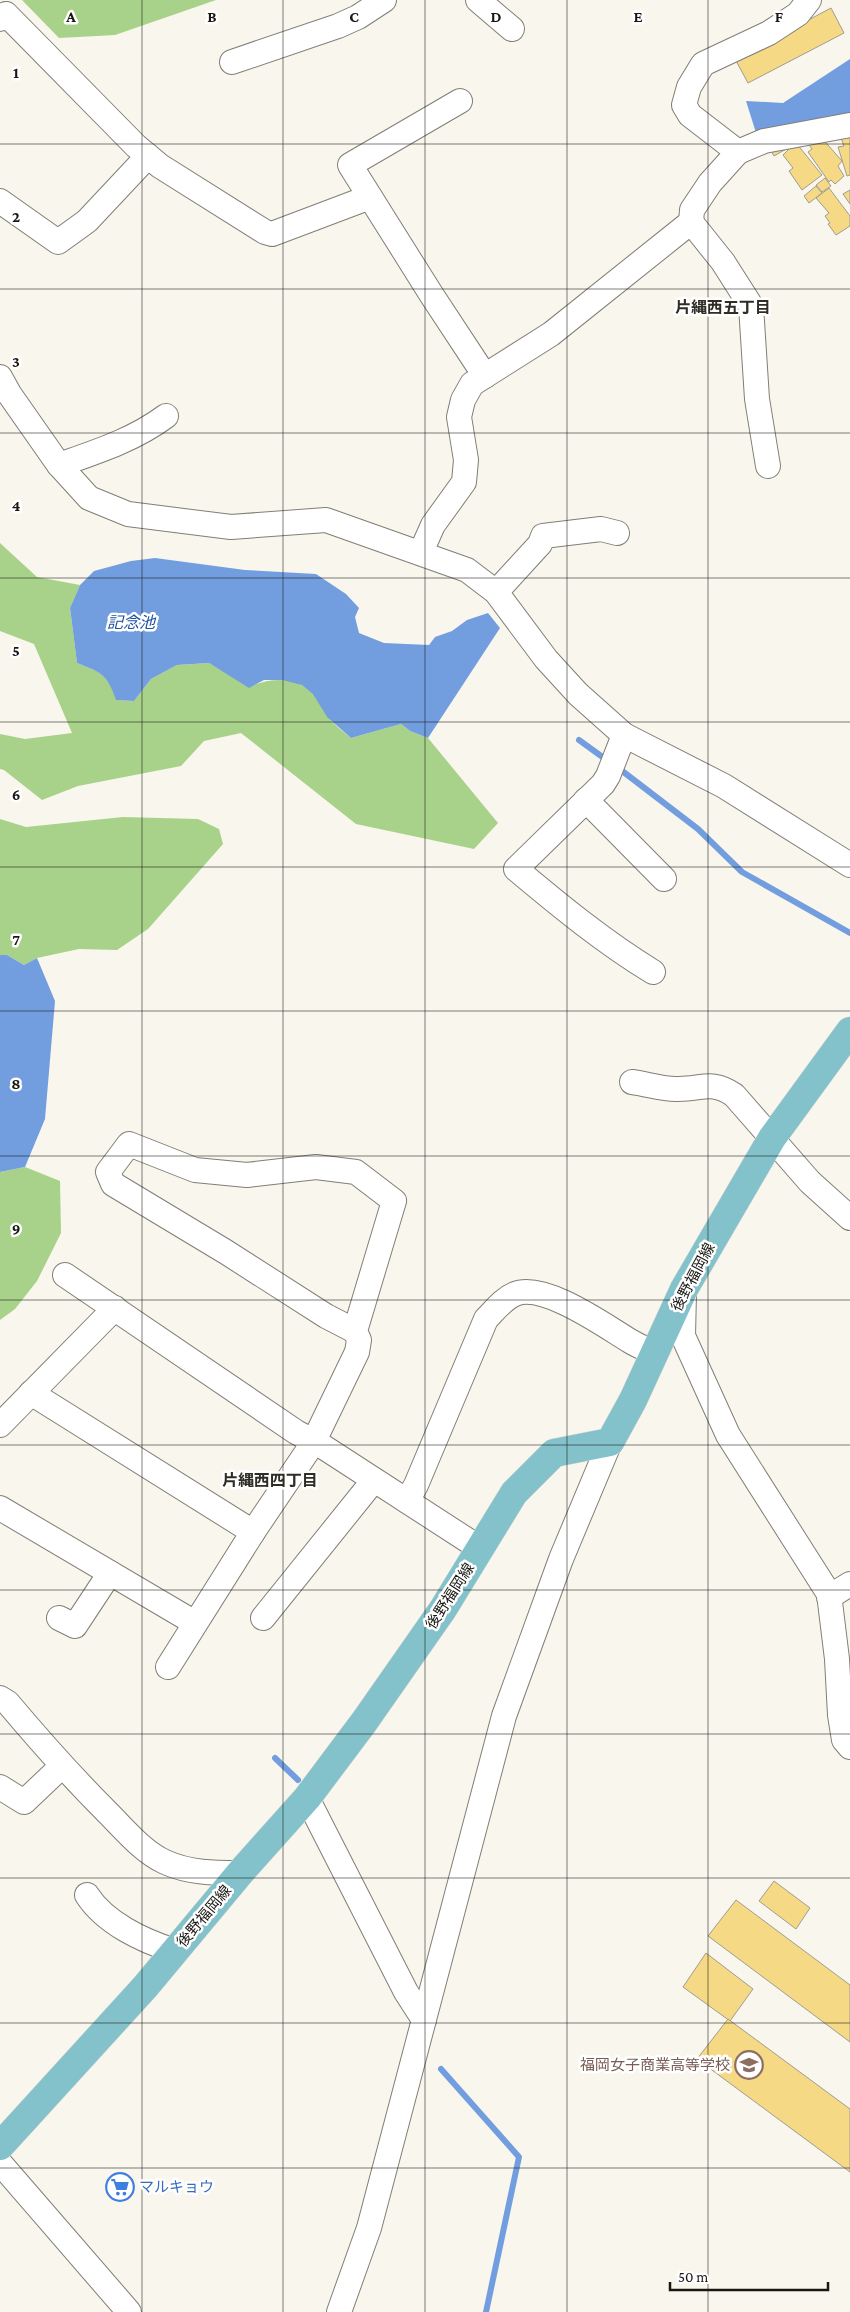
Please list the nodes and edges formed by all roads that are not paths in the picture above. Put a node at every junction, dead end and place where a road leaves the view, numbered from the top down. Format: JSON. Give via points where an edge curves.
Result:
{"nodes":[{"id":1,"x":384,"y":0,"type":"edge"},
{"id":2,"x":478,"y":0,"type":"edge"},
{"id":3,"x":809,"y":0,"type":"edge"},
{"id":4,"x":0,"y":19,"type":"edge"},
{"id":5,"x":512,"y":29,"type":"dead end"},
{"id":6,"x":232,"y":62,"type":"dead end"},
{"id":7,"x":460,"y":101,"type":"dead end"},
{"id":8,"x":850,"y":126,"type":"edge"},
{"id":9,"x":738,"y":152,"type":"junction"},
{"id":10,"x":148,"y":156,"type":"junction"},
{"id":11,"x":370,"y":197,"type":"junction"},
{"id":12,"x":0,"y":201,"type":"edge"},
{"id":13,"x":691,"y":222,"type":"junction"},
{"id":14,"x":485,"y":376,"type":"junction"},
{"id":15,"x":0,"y":377,"type":"edge"},
{"id":16,"x":166,"y":416,"type":"dead end"},
{"id":17,"x":60,"y":465,"type":"junction"},
{"id":18,"x":768,"y":466,"type":"dead end"},
{"id":19,"x":617,"y":533,"type":"dead end"},
{"id":20,"x":421,"y":552,"type":"junction"},
{"id":21,"x":496,"y":592,"type":"junction"},
{"id":22,"x":624,"y":735,"type":"junction"},
{"id":23,"x":586,"y":800,"type":"junction"},
{"id":24,"x":850,"y":865,"type":"edge"},
{"id":25,"x":664,"y":879,"type":"dead end"},
{"id":26,"x":653,"y":972,"type":"dead end"},
{"id":27,"x":850,"y":1031,"type":"edge"},
{"id":28,"x":632,"y":1082,"type":"dead end"},
{"id":29,"x":772,"y":1138,"type":"junction"},
{"id":30,"x":850,"y":1218,"type":"edge"},
{"id":31,"x":65,"y":1275,"type":"dead end"},
{"id":32,"x":684,"y":1289,"type":"junction"},
{"id":33,"x":115,"y":1308,"type":"junction"},
{"id":34,"x":355,"y":1331,"type":"junction"},
{"id":35,"x":654,"y":1353,"type":"junction"},
{"id":36,"x":31,"y":1393,"type":"junction"},
{"id":37,"x":0,"y":1425,"type":"edge"},
{"id":38,"x":610,"y":1442,"type":"junction"},
{"id":39,"x":313,"y":1443,"type":"junction"},
{"id":40,"x":374,"y":1480,"type":"junction"},
{"id":41,"x":407,"y":1501,"type":"junction"},
{"id":42,"x":0,"y":1508,"type":"edge"},
{"id":43,"x":252,"y":1532,"type":"junction"},
{"id":44,"x":480,"y":1549,"type":"junction"},
{"id":45,"x":110,"y":1574,"type":"junction"},
{"id":46,"x":850,"y":1584,"type":"edge"},
{"id":47,"x":829,"y":1597,"type":"junction"},
{"id":48,"x":263,"y":1618,"type":"dead end"},
{"id":49,"x":195,"y":1623,"type":"junction"},
{"id":50,"x":74,"y":1626,"type":"dead end"},
{"id":51,"x":168,"y":1667,"type":"dead end"},
{"id":52,"x":0,"y":1698,"type":"edge"},
{"id":53,"x":850,"y":1747,"type":"edge"},
{"id":54,"x":62,"y":1766,"type":"junction"},
{"id":55,"x":0,"y":1787,"type":"edge"},
{"id":56,"x":307,"y":1798,"type":"junction"},
{"id":57,"x":240,"y":1873,"type":"junction"},
{"id":58,"x":87,"y":1895,"type":"dead end"},
{"id":59,"x":175,"y":1951,"type":"junction"},
{"id":60,"x":424,"y":2020,"type":"junction"},
{"id":61,"x":0,"y":2146,"type":"edge"},
{"id":62,"x":0,"y":2163,"type":"edge"},
{"id":63,"x":129,"y":2312,"type":"edge"},
{"id":64,"x":339,"y":2312,"type":"edge"}],
"edges":[{"from":1,"to":6,"type":"street","via":[[338,26]]},
{"from":2,"to":5,"type":"street"},
{"from":3,"to":9,"type":"street","via":[[798,14],[769,33],[703,64],[689,87],[684,105],[690,115]]},
{"from":4,"to":10,"type":"street","via":[[6,14]]},
{"from":7,"to":11,"type":"street","via":[[350,165]]},
{"from":8,"to":9,"type":"street","via":[[764,142]]},
{"from":9,"to":13,"type":"street","via":[[710,183],[692,210]]},
{"from":10,"to":11,"type":"street","via":[[264,232],[272,234]]},
{"from":10,"to":12,"type":"street","via":[[87,221],[58,242]]},
{"from":11,"to":14,"type":"street"},
{"from":13,"to":14,"type":"street","via":[[551,334]]},
{"from":13,"to":18,"type":"street","via":[[723,262],[751,306],[757,399]]},
{"from":14,"to":20,"type":"street","via":[[472,384],[463,400],[459,417],[466,460],[464,482],[432,525]]},
{"from":15,"to":17,"type":"street"},
{"from":16,"to":17,"type":"street","via":[[118,443]]},
{"from":17,"to":20,"type":"street","via":[[89,498],[128,514],[231,527],[326,520]]},
{"from":19,"to":21,"type":"street","via":[[601,529],[543,536],[540,544]]},
{"from":20,"to":21,"type":"street","via":[[467,570]]},
{"from":21,"to":22,"type":"street","via":[[546,659],[578,694]]},
{"from":22,"to":23,"type":"street","via":[[608,776]]},
{"from":22,"to":24,"type":"street","via":[[724,786]]},
{"from":23,"to":25,"type":"street"},
{"from":23,"to":26,"type":"street","via":[[516,869],[614,948]]},
{"from":27,"to":29,"type":"main road","name":"後野福岡線"},
{"from":28,"to":29,"type":"street","via":[[676,1089],[708,1085],[724,1089],[734,1095]]},
{"from":29,"to":30,"type":"street","via":[[810,1182]]},
{"from":29,"to":32,"type":"main road","name":"後野福岡線"},
{"from":31,"to":33,"type":"street"},
{"from":32,"to":35,"type":"main road","name":"後野福岡線"},
{"from":32,"to":47,"type":"street","via":[[682,1336],[728,1435]]},
{"from":33,"to":36,"type":"street"},
{"from":33,"to":39,"type":"street"},
{"from":34,"to":34,"type":"street","via":[[113,1184],[108,1172],[129,1144],[195,1170],[247,1175],[316,1166],[356,1172],[394,1201]]},
{"from":34,"to":39,"type":"street","via":[[359,1340],[357,1352]]},
{"from":35,"to":38,"type":"main road","name":"後野福岡線"},
{"from":35,"to":41,"type":"street","via":[[547,1294],[517,1293],[486,1319]]},
{"from":36,"to":37,"type":"street"},
{"from":36,"to":43,"type":"street"},
{"from":38,"to":44,"type":"main road","name":"後野福岡線","via":[[554,1453],[514,1493]]},
{"from":38,"to":60,"type":"street","via":[[561,1559],[504,1716]]},
{"from":39,"to":40,"type":"street"},
{"from":39,"to":43,"type":"street"},
{"from":40,"to":41,"type":"street"},
{"from":40,"to":48,"type":"street"},
{"from":41,"to":44,"type":"street"},
{"from":42,"to":45,"type":"street"},
{"from":43,"to":49,"type":"street"},
{"from":44,"to":56,"type":"main road","name":"後野福岡線","via":[[437,1617]]},
{"from":45,"to":49,"type":"street"},
{"from":45,"to":50,"type":"street"},
{"from":46,"to":47,"type":"street"},
{"from":47,"to":53,"type":"street","via":[[840,1715],[844,1740]]},
{"from":49,"to":51,"type":"street"},
{"from":52,"to":54,"type":"street","via":[[8,1703]]},
{"from":54,"to":55,"type":"street","via":[[24,1802]]},
{"from":54,"to":57,"type":"street","via":[[140,1846],[164,1862],[206,1873]]},
{"from":56,"to":57,"type":"main road","name":"後野福岡線"},
{"from":56,"to":60,"type":"street","via":[[406,1992]]},
{"from":57,"to":59,"type":"main road","name":"後野福岡線"},
{"from":58,"to":59,"type":"street","via":[[104,1915]]},
{"from":59,"to":61,"type":"main road","name":"後野福岡線"},
{"from":60,"to":64,"type":"street","via":[[369,2228]]},
{"from":62,"to":63,"type":"street"}]}
